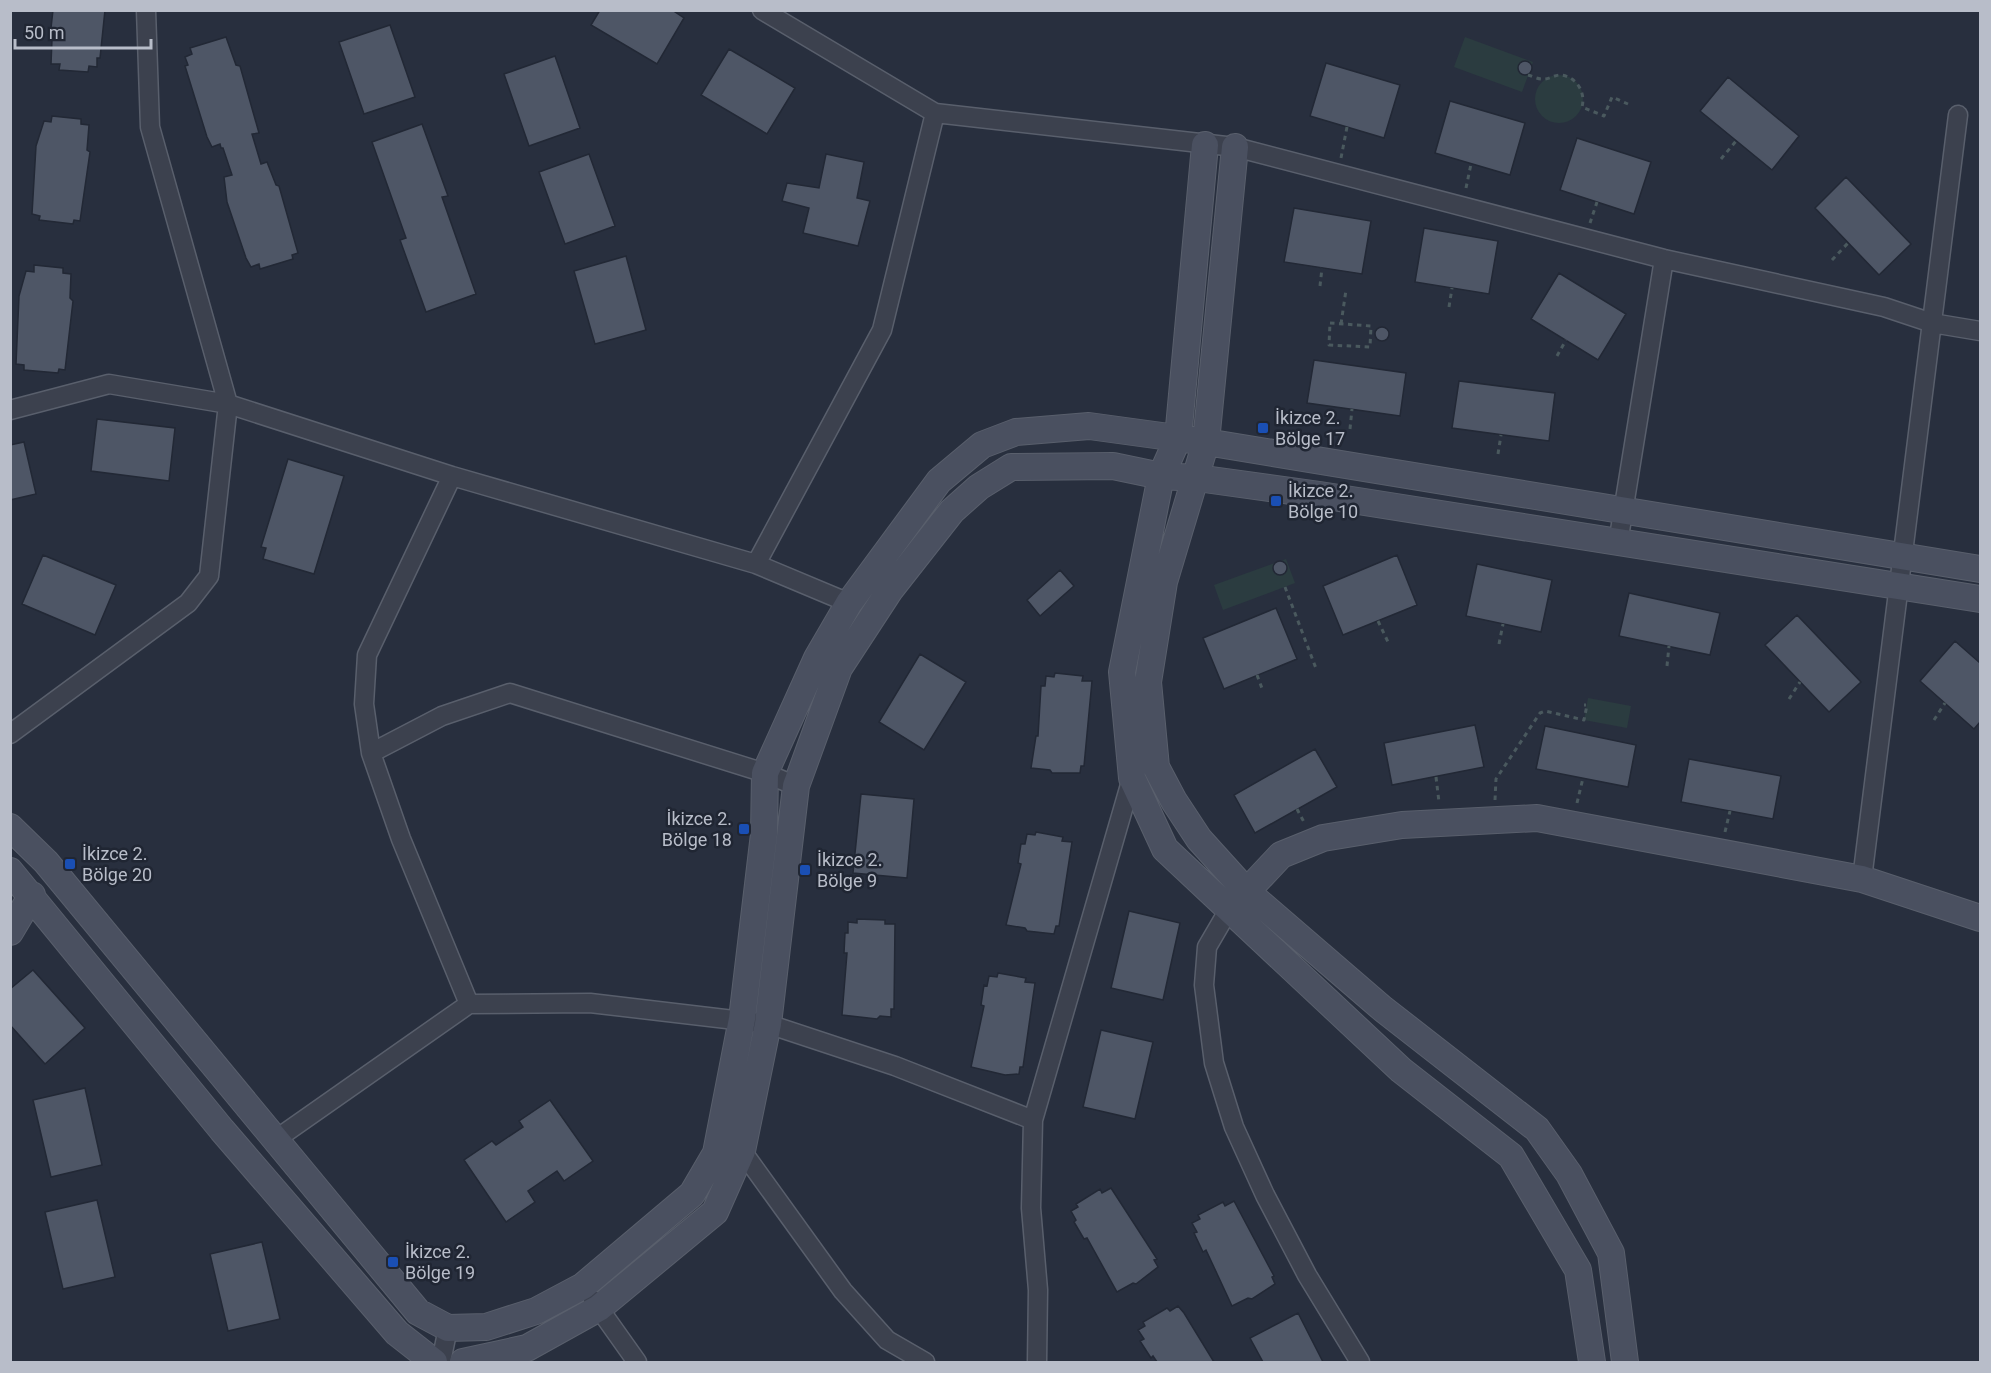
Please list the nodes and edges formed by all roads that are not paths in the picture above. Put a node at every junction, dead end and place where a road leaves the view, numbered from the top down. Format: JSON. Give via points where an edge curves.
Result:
{"nodes":[{"id":1,"x":146,"y":10,"type":"edge"},
{"id":2,"x":762,"y":10,"type":"edge"},
{"id":3,"x":935,"y":113,"type":"junction"},
{"id":4,"x":1958,"y":115,"type":"dead end"},
{"id":5,"x":1204,"y":144,"type":"junction"},
{"id":6,"x":1235,"y":147,"type":"junction"},
{"id":7,"x":1664,"y":259,"type":"junction"},
{"id":8,"x":1932,"y":323,"type":"junction"},
{"id":9,"x":1980,"y":331,"type":"edge"},
{"id":10,"x":228,"y":404,"type":"junction"},
{"id":11,"x":10,"y":410,"type":"edge"},
{"id":12,"x":1178,"y":438,"type":"junction"},
{"id":13,"x":1206,"y":442,"type":"junction"},
{"id":14,"x":452,"y":476,"type":"junction"},
{"id":15,"x":1161,"y":476,"type":"junction"},
{"id":16,"x":1197,"y":478,"type":"junction"},
{"id":17,"x":1623,"y":510,"type":"junction"},
{"id":18,"x":1618,"y":543,"type":"junction"},
{"id":19,"x":1903,"y":555,"type":"junction"},
{"id":20,"x":756,"y":564,"type":"junction"},
{"id":21,"x":1980,"y":569,"type":"edge"},
{"id":22,"x":1899,"y":585,"type":"junction"},
{"id":23,"x":1980,"y":599,"type":"edge"},
{"id":24,"x":849,"y":603,"type":"junction"},
{"id":25,"x":10,"y":734,"type":"edge"},
{"id":26,"x":371,"y":753,"type":"junction"},
{"id":27,"x":765,"y":773,"type":"junction"},
{"id":28,"x":1132,"y":778,"type":"junction"},
{"id":29,"x":796,"y":786,"type":"junction"},
{"id":30,"x":10,"y":827,"type":"edge"},
{"id":31,"x":10,"y":871,"type":"edge"},
{"id":32,"x":1862,"y":879,"type":"junction"},
{"id":33,"x":1246,"y":891,"type":"junction"},
{"id":34,"x":32,"y":896,"type":"junction"},
{"id":35,"x":1228,"y":911,"type":"junction"},
{"id":36,"x":1980,"y":918,"type":"edge"},
{"id":37,"x":10,"y":932,"type":"edge"},
{"id":38,"x":469,"y":1004,"type":"junction"},
{"id":39,"x":742,"y":1019,"type":"junction"},
{"id":40,"x":768,"y":1024,"type":"junction"},
{"id":41,"x":1033,"y":1120,"type":"junction"},
{"id":42,"x":275,"y":1140,"type":"junction"},
{"id":43,"x":742,"y":1151,"type":"junction"},
{"id":44,"x":583,"y":1286,"type":"junction"},
{"id":45,"x":599,"y":1308,"type":"junction"},
{"id":46,"x":448,"y":1328,"type":"junction"},
{"id":47,"x":434,"y":1362,"type":"edge"},
{"id":48,"x":441,"y":1362,"type":"edge"},
{"id":49,"x":464,"y":1362,"type":"edge"},
{"id":50,"x":637,"y":1362,"type":"edge"},
{"id":51,"x":925,"y":1362,"type":"edge"},
{"id":52,"x":1037,"y":1362,"type":"edge"},
{"id":53,"x":1360,"y":1362,"type":"edge"},
{"id":54,"x":1592,"y":1362,"type":"edge"},
{"id":55,"x":1626,"y":1362,"type":"edge"}],
"edges":[{"from":1,"to":10,"type":"street","via":[[150,127]]},
{"from":2,"to":3,"type":"street"},
{"from":3,"to":5,"type":"street"},
{"from":3,"to":20,"type":"street","via":[[882,330]]},
{"from":4,"to":8,"type":"street"},
{"from":5,"to":6,"type":"street"},
{"from":5,"to":12,"type":"main road"},
{"from":6,"to":7,"type":"street"},
{"from":6,"to":13,"type":"main road"},
{"from":7,"to":8,"type":"street","via":[[1884,307]]},
{"from":7,"to":17,"type":"street"},
{"from":8,"to":9,"type":"street"},
{"from":8,"to":19,"type":"street"},
{"from":10,"to":11,"type":"street","via":[[109,384]]},
{"from":10,"to":14,"type":"street"},
{"from":10,"to":25,"type":"street","via":[[209,576],[188,603]]},
{"from":12,"to":13,"type":"main road"},
{"from":12,"to":15,"type":"main road"},
{"from":12,"to":24,"type":"main road","via":[[1089,426],[1016,432],[981,445],[939,481]]},
{"from":13,"to":16,"type":"main road"},
{"from":13,"to":17,"type":"main road"},
{"from":14,"to":20,"type":"street"},
{"from":14,"to":26,"type":"street","via":[[367,655],[364,704]]},
{"from":15,"to":16,"type":"main road"},
{"from":15,"to":28,"type":"main road","via":[[1122,672]]},
{"from":15,"to":29,"type":"main road","via":[[1113,466],[1011,467],[979,487],[952,511],[890,590],[840,668]]},
{"from":16,"to":18,"type":"main road"},
{"from":16,"to":33,"type":"main road","via":[[1164,582],[1148,682],[1151,734],[1156,767],[1174,801],[1199,839]]},
{"from":17,"to":18,"type":"street"},
{"from":17,"to":19,"type":"main road"},
{"from":18,"to":22,"type":"main road"},
{"from":19,"to":21,"type":"main road"},
{"from":19,"to":22,"type":"street"},
{"from":20,"to":24,"type":"street"},
{"from":22,"to":23,"type":"main road"},
{"from":22,"to":32,"type":"street"},
{"from":24,"to":27,"type":"main road","via":[[817,657]]},
{"from":26,"to":27,"type":"street","via":[[442,716],[510,693]]},
{"from":26,"to":38,"type":"street","via":[[401,839]]},
{"from":27,"to":29,"type":"street"},
{"from":27,"to":39,"type":"main road","via":[[764,834]]},
{"from":28,"to":35,"type":"main road","via":[[1165,849]]},
{"from":28,"to":41,"type":"street"},
{"from":29,"to":40,"type":"main road"},
{"from":30,"to":42,"type":"main road","via":[[46,862]]},
{"from":31,"to":34,"type":"main road"},
{"from":32,"to":33,"type":"main road","via":[[1537,818],[1402,825],[1323,838],[1281,855]]},
{"from":32,"to":36,"type":"main road"},
{"from":33,"to":35,"type":"main road"},
{"from":33,"to":55,"type":"main road","via":[[1383,1010],[1537,1129],[1569,1174],[1611,1253]]},
{"from":34,"to":37,"type":"main road"},
{"from":34,"to":47,"type":"main road","via":[[222,1130],[397,1333]]},
{"from":35,"to":53,"type":"street","via":[[1207,947],[1204,985],[1214,1063],[1234,1127],[1265,1195],[1307,1275]]},
{"from":35,"to":54,"type":"main road","via":[[1401,1070],[1511,1156],[1578,1270]]},
{"from":38,"to":39,"type":"street","via":[[590,1003]]},
{"from":38,"to":42,"type":"street"},
{"from":39,"to":40,"type":"street"},
{"from":39,"to":44,"type":"main road","via":[[716,1153],[692,1194]]},
{"from":40,"to":41,"type":"street","via":[[895,1066]]},
{"from":40,"to":43,"type":"main road"},
{"from":41,"to":52,"type":"street","via":[[1030,1208],[1038,1290]]},
{"from":42,"to":46,"type":"main road","via":[[418,1312]]},
{"from":43,"to":45,"type":"main road","via":[[716,1212]]},
{"from":43,"to":51,"type":"street","via":[[843,1291],[887,1340]]},
{"from":44,"to":45,"type":"street"},
{"from":44,"to":46,"type":"main road","via":[[536,1311],[486,1327]]},
{"from":45,"to":49,"type":"main road","via":[[527,1348]]},
{"from":45,"to":50,"type":"street"},
{"from":46,"to":48,"type":"street"}]}
